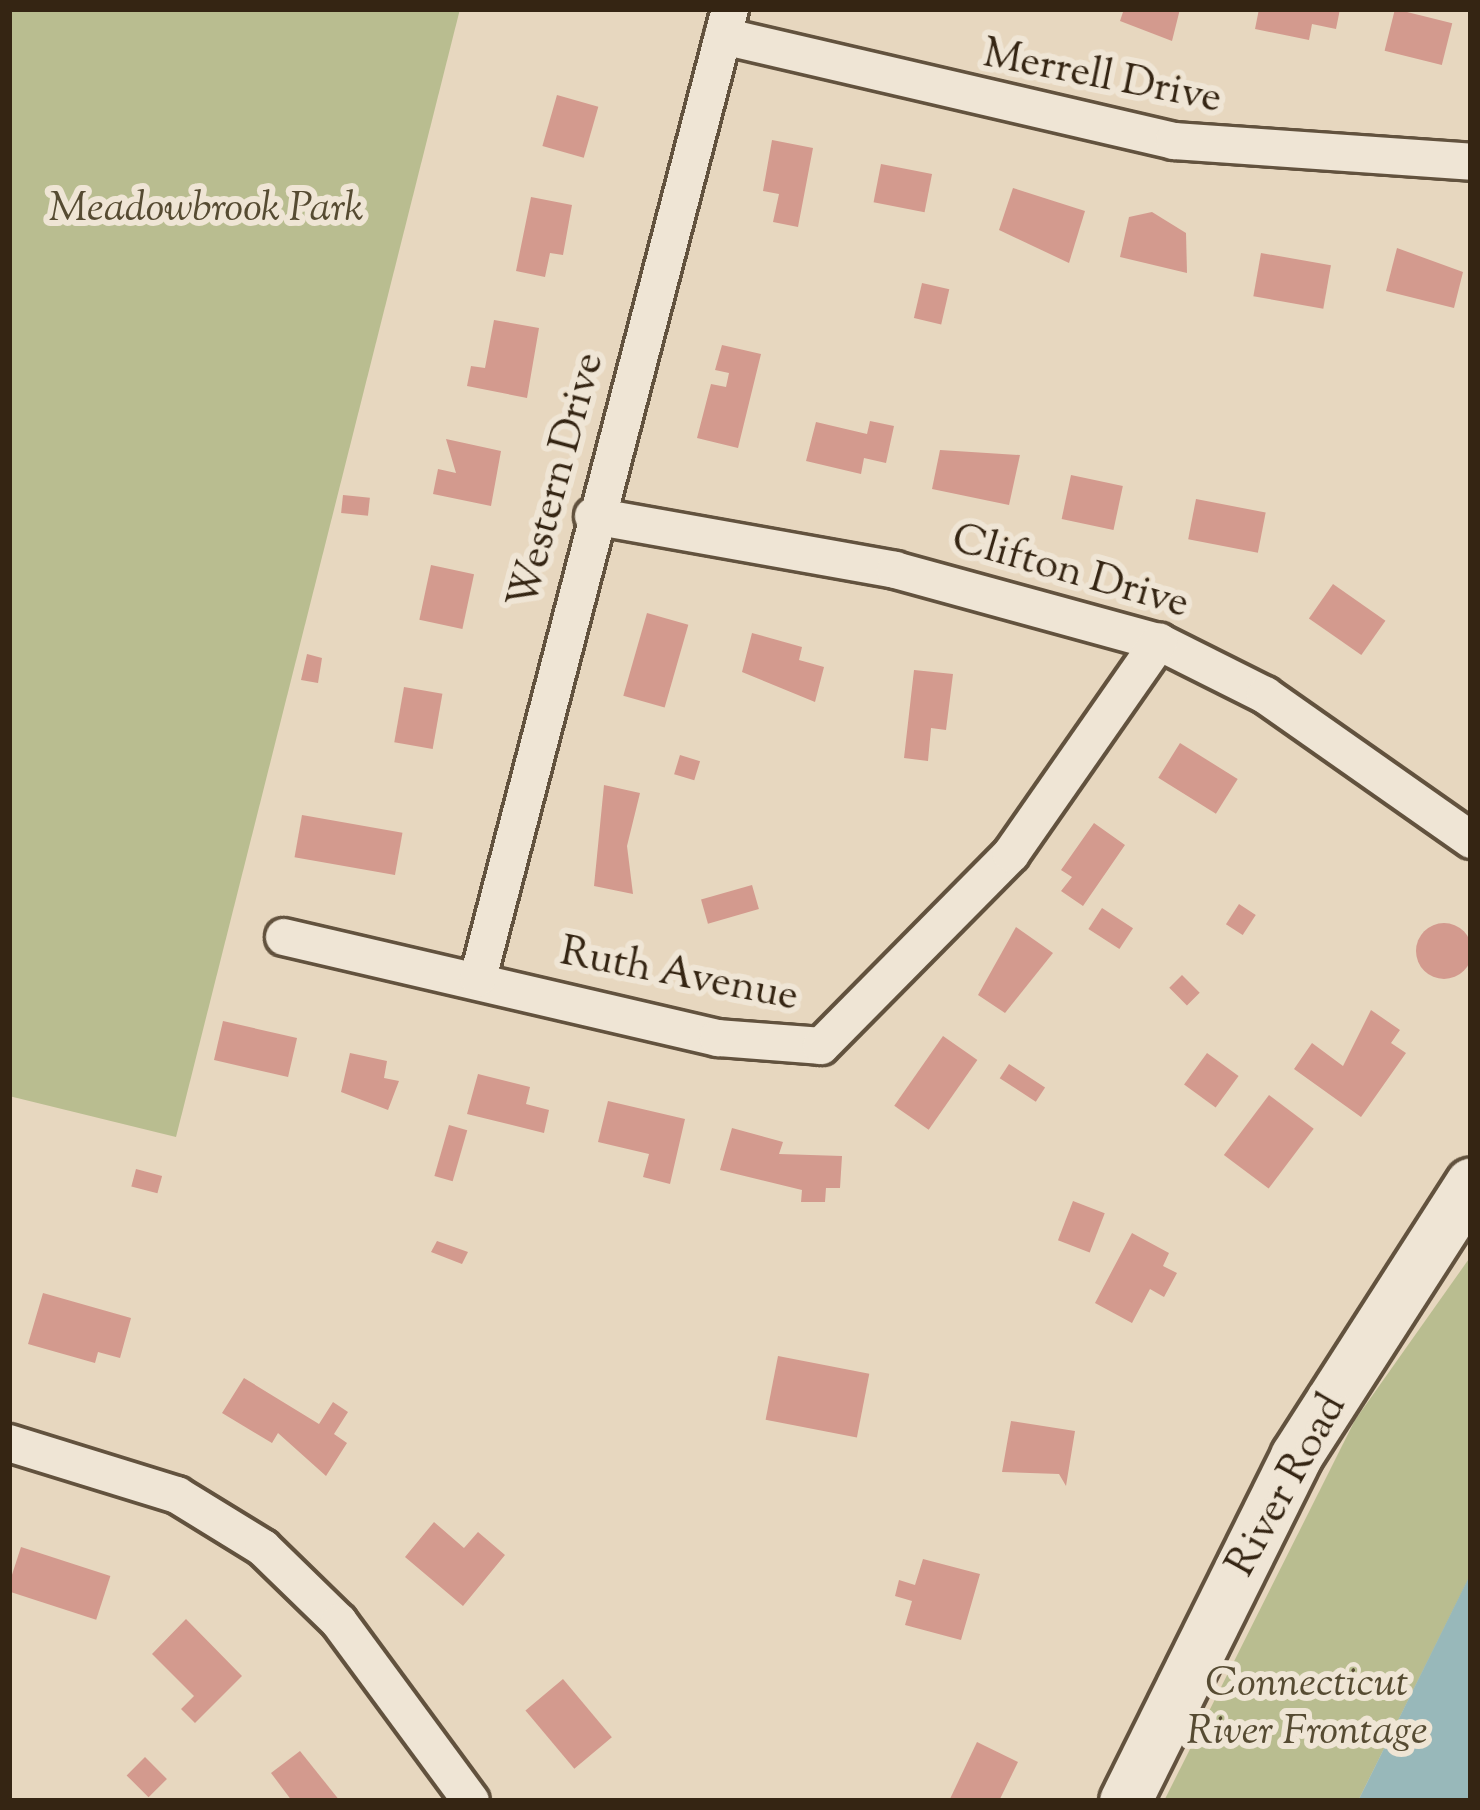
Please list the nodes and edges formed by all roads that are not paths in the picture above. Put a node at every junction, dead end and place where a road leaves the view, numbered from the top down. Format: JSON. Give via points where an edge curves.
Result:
{"nodes":[{"id":1,"x":727,"y":22,"type":"edge"},
{"id":2,"x":1471,"y":162,"type":"edge"},
{"id":3,"x":593,"y":516,"type":"junction"},
{"id":4,"x":1159,"y":642,"type":"junction"},
{"id":5,"x":1471,"y":841,"type":"edge"},
{"id":6,"x":284,"y":938,"type":"dead end"},
{"id":7,"x":478,"y":978,"type":"junction"},
{"id":8,"x":1471,"y":1183,"type":"edge"},
{"id":9,"x":9,"y":1443,"type":"edge"},
{"id":10,"x":471,"y":1801,"type":"edge"},
{"id":11,"x":1125,"y":1801,"type":"edge"}],
"edges":[{"from":1,"to":2,"type":"street","name":"Merrell Drive","via":[[1174,141]]},
{"from":1,"to":3,"type":"street","name":"Western Drive"},
{"from":3,"to":4,"type":"street","name":"Clifton Drive","via":[[895,570]]},
{"from":3,"to":7,"type":"street","name":"Western Drive"},
{"from":4,"to":5,"type":"street","name":"Clifton Drive","via":[[1265,695]]},
{"from":4,"to":7,"type":"street","name":"Ruth Avenue","via":[[1011,854],[821,1046],[718,1038]]},
{"from":6,"to":7,"type":"street","name":"Ruth Avenue"},
{"from":8,"to":11,"type":"street","name":"River Road","via":[[1295,1456]]},
{"from":9,"to":10,"type":"street","via":[[177,1495],[263,1549],[339,1622]]}]}
